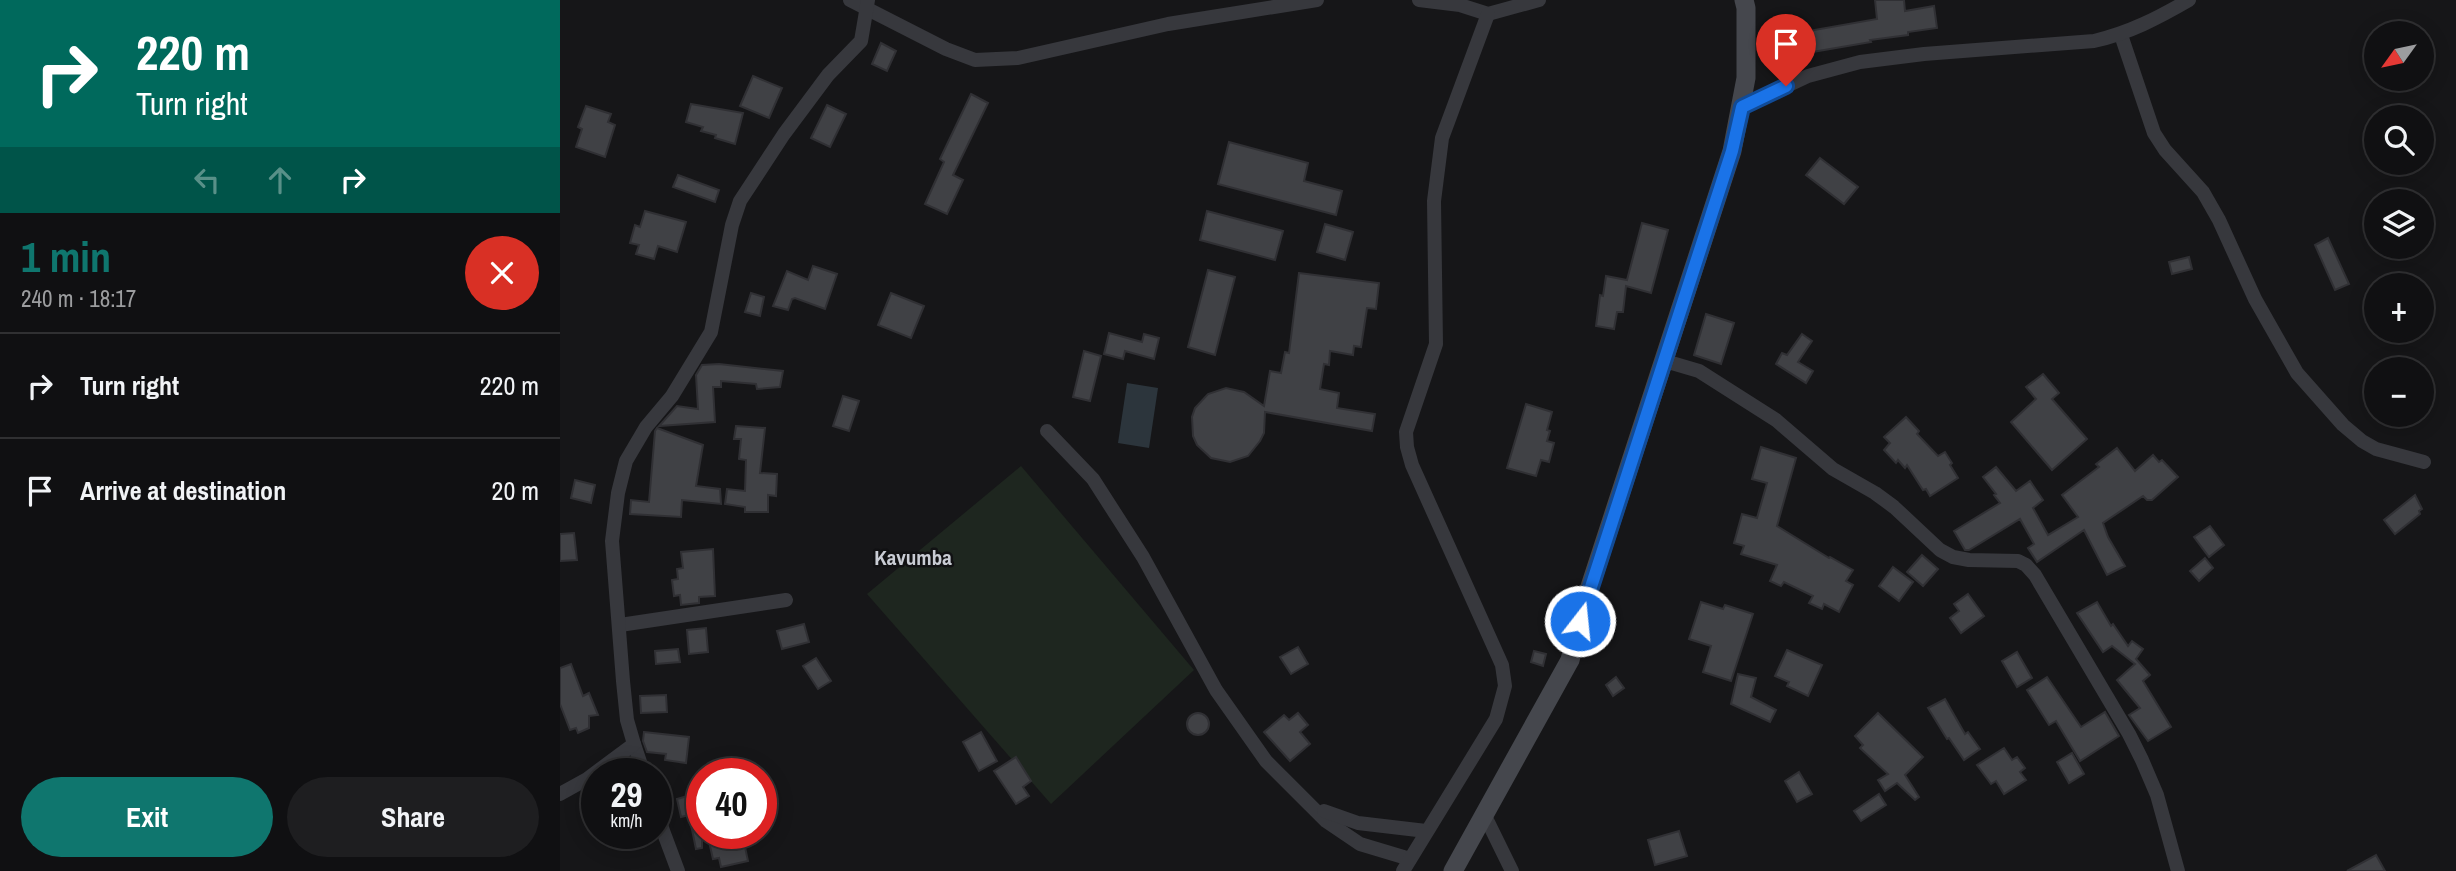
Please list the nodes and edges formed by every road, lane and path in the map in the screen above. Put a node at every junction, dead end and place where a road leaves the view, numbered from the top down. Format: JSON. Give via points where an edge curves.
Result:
{"nodes":[{"id":1,"x":850,"y":0,"type":"edge"},
{"id":2,"x":1317,"y":0,"type":"edge"},
{"id":3,"x":1419,"y":0,"type":"edge"},
{"id":4,"x":1539,"y":0,"type":"edge"},
{"id":5,"x":1744,"y":0,"type":"edge"},
{"id":6,"x":2189,"y":0,"type":"edge"},
{"id":7,"x":867,"y":4,"type":"edge"},
{"id":8,"x":1488,"y":13,"type":"junction"},
{"id":9,"x":2121,"y":35,"type":"junction"},
{"id":10,"x":1742,"y":107,"type":"junction"},
{"id":11,"x":1665,"y":362,"type":"junction"},
{"id":12,"x":1047,"y":431,"type":"dead end"},
{"id":13,"x":2424,"y":462,"type":"dead end"},
{"id":14,"x":786,"y":600,"type":"dead end"},
{"id":15,"x":620,"y":625,"type":"junction"},
{"id":16,"x":634,"y":744,"type":"junction"},
{"id":17,"x":639,"y":758,"type":"edge"},
{"id":18,"x":560,"y":794,"type":"edge"},
{"id":19,"x":1310,"y":806,"type":"junction"},
{"id":20,"x":1485,"y":816,"type":"junction"},
{"id":21,"x":1426,"y":831,"type":"junction"},
{"id":22,"x":670,"y":849,"type":"edge"},
{"id":23,"x":1407,"y":865,"type":"edge"},
{"id":24,"x":678,"y":871,"type":"edge"},
{"id":25,"x":1453,"y":871,"type":"edge"},
{"id":26,"x":1512,"y":871,"type":"edge"},
{"id":27,"x":2178,"y":871,"type":"edge"}],
"edges":[{"from":1,"to":7,"type":"street"},
{"from":2,"to":7,"type":"street","via":[[1168,24],[1018,58],[975,60],[946,49]]},
{"from":3,"to":8,"type":"street"},
{"from":4,"to":8,"type":"street"},
{"from":5,"to":10,"type":"street","via":[[1747,64]]},
{"from":6,"to":9,"type":"street"},
{"from":7,"to":15,"type":"street","via":[[861,41],[828,75],[740,201],[711,332],[626,461],[612,541]]},
{"from":8,"to":21,"type":"street","via":[[1442,138],[1434,201],[1436,344],[1406,432],[1412,465],[1502,665],[1504,686],[1496,719]]},
{"from":9,"to":10,"type":"street","via":[[1860,62],[1808,76]]},
{"from":9,"to":13,"type":"street","via":[[2154,133],[2203,192],[2297,373],[2362,440],[2376,449]]},
{"from":10,"to":11,"type":"street"},
{"from":11,"to":20,"type":"street","via":[[1570,660]]},
{"from":11,"to":27,"type":"street","via":[[1699,372],[1776,419],[1833,469],[1894,507],[1940,550],[1969,560],[2026,565],[2142,760]]},
{"from":12,"to":19,"type":"street","via":[[1093,479],[1143,557],[1216,690],[1266,761]]},
{"from":14,"to":15,"type":"street"},
{"from":15,"to":16,"type":"street","via":[[627,720]]},
{"from":16,"to":17,"type":"street"},
{"from":16,"to":18,"type":"street"},
{"from":19,"to":21,"type":"street","via":[[1358,823]]},
{"from":19,"to":23,"type":"street","via":[[1360,844]]},
{"from":20,"to":25,"type":"street"},
{"from":20,"to":26,"type":"street"},
{"from":21,"to":23,"type":"street"},
{"from":22,"to":24,"type":"street"}]}
